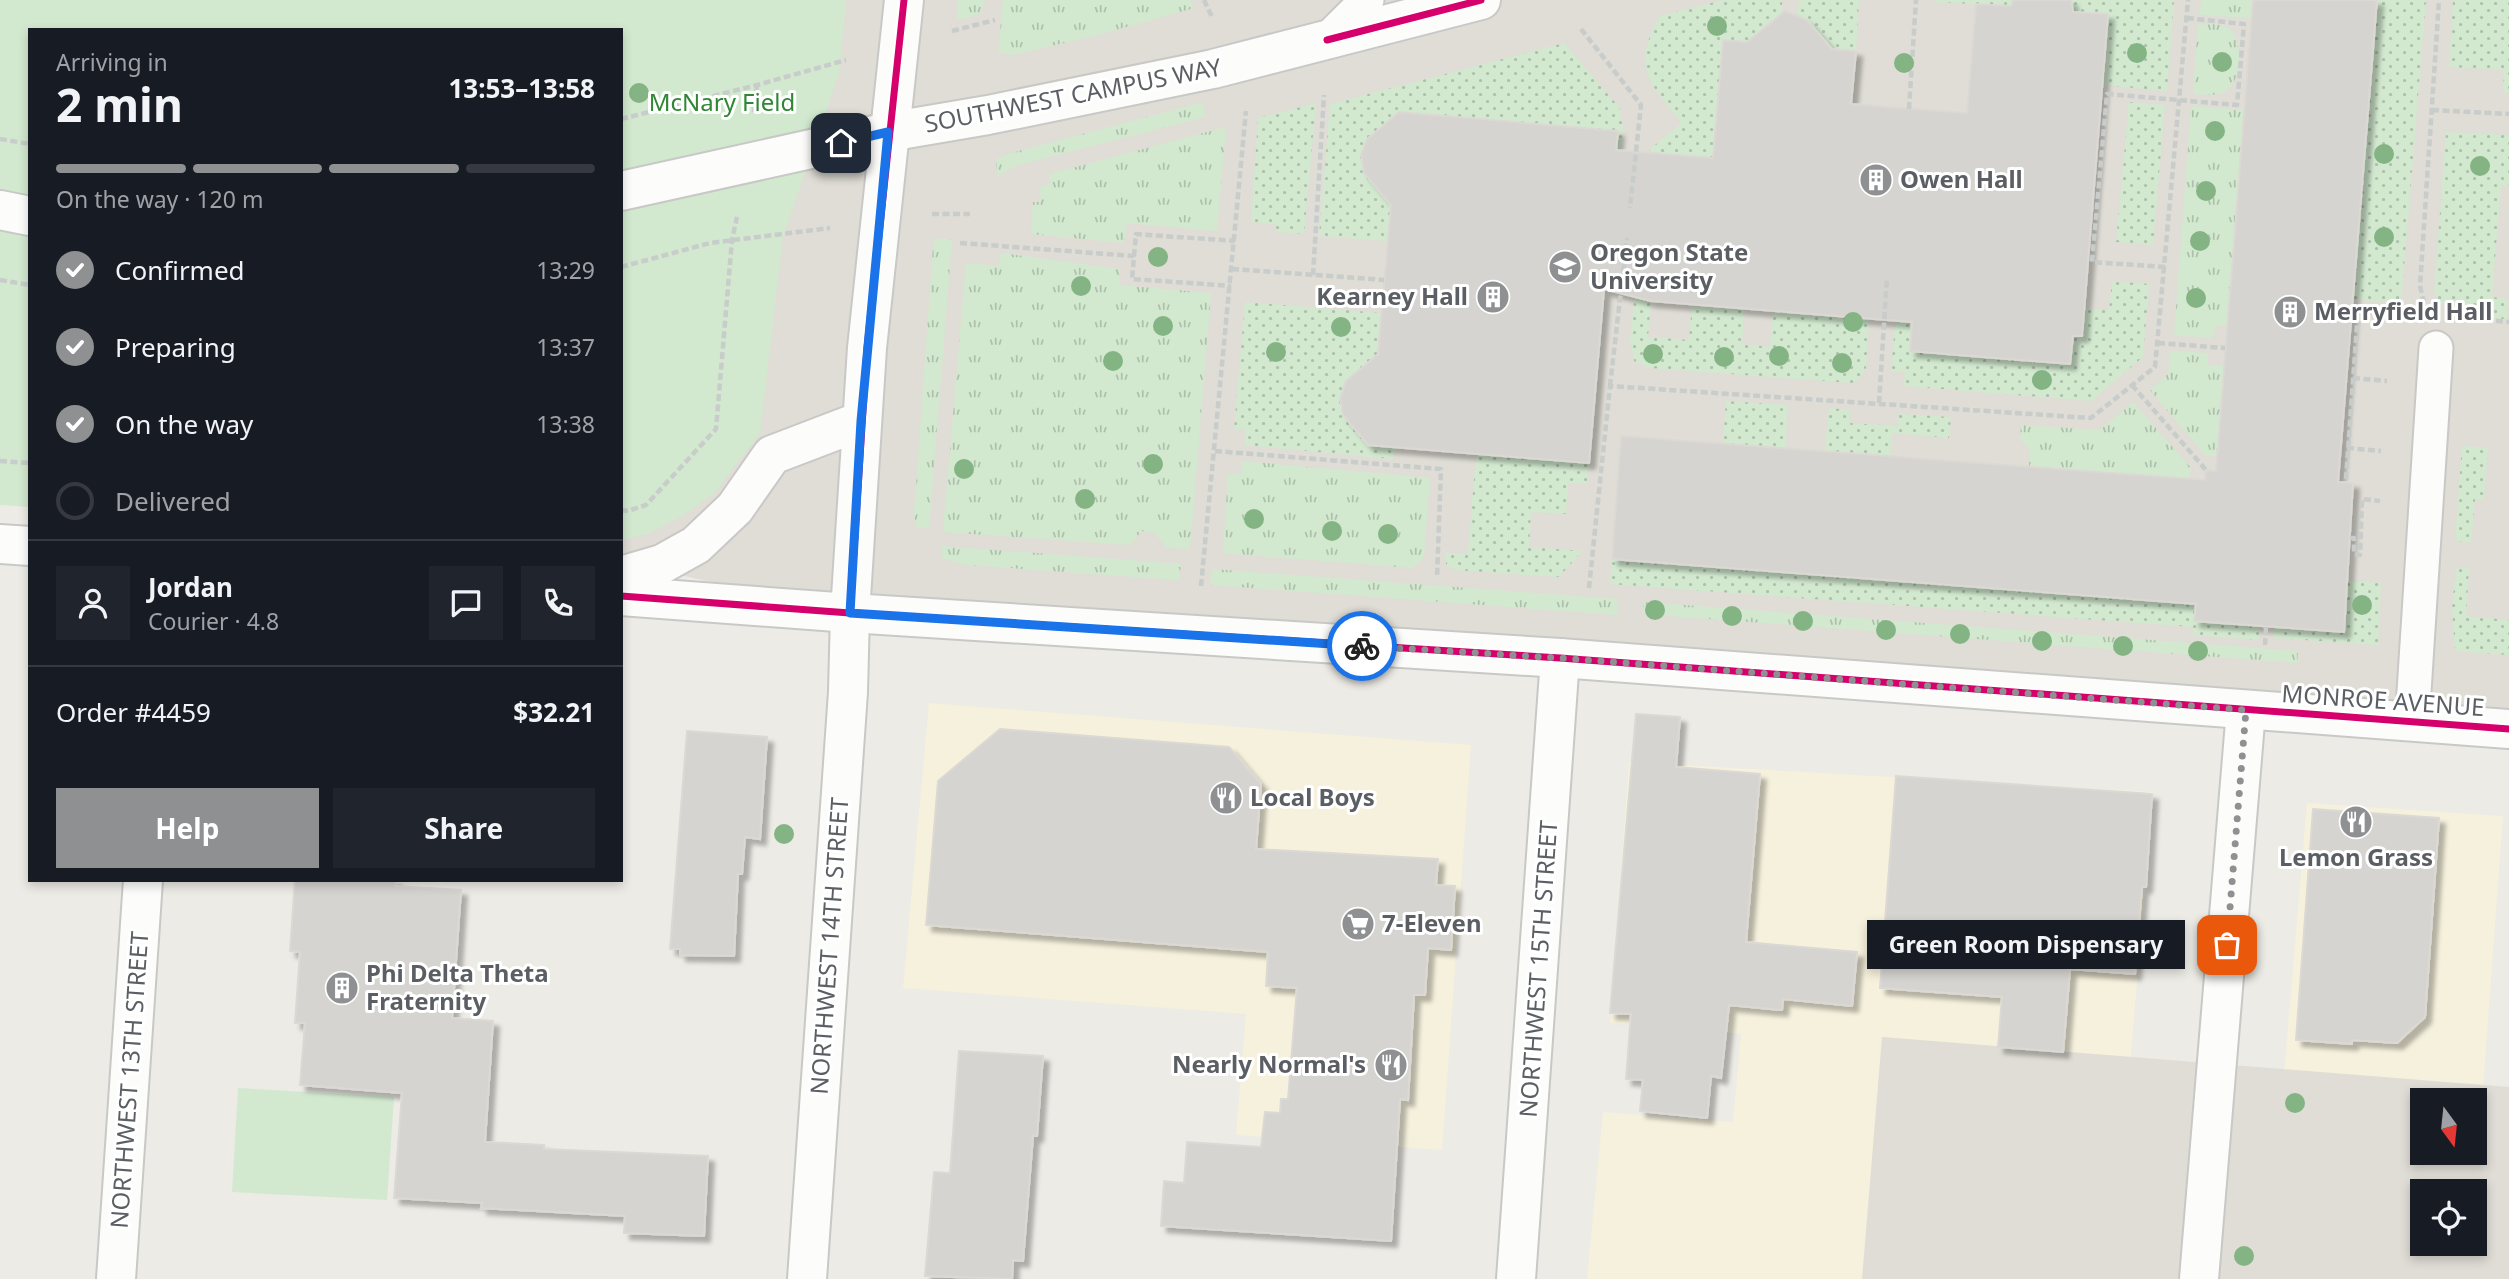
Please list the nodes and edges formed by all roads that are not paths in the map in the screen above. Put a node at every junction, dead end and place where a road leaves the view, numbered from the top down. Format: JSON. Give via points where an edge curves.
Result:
{"nodes":[{"id":1,"x":904,"y":0,"type":"edge"},
{"id":2,"x":1367,"y":0,"type":"edge"},
{"id":3,"x":1481,"y":0,"type":"edge"},
{"id":4,"x":1327,"y":40,"type":"junction"},
{"id":5,"x":888,"y":132,"type":"junction"},
{"id":6,"x":623,"y":191,"type":"edge"},
{"id":7,"x":0,"y":210,"type":"edge"},
{"id":8,"x":28,"y":216,"type":"edge"},
{"id":9,"x":2436,"y":348,"type":"road end"},
{"id":10,"x":861,"y":421,"type":"junction"},
{"id":11,"x":0,"y":544,"type":"edge"},
{"id":12,"x":28,"y":546,"type":"edge"},
{"id":13,"x":623,"y":575,"type":"edge"},
{"id":14,"x":623,"y":596,"type":"edge"},
{"id":15,"x":850,"y":613,"type":"junction"},
{"id":16,"x":1560,"y":658,"type":"junction"},
{"id":17,"x":2246,"y":710,"type":"junction"},
{"id":18,"x":2412,"y":723,"type":"junction"},
{"id":19,"x":2509,"y":729,"type":"edge"},
{"id":20,"x":142,"y":882,"type":"edge"},
{"id":21,"x":116,"y":1279,"type":"edge"},
{"id":22,"x":807,"y":1279,"type":"edge"},
{"id":23,"x":1516,"y":1279,"type":"edge"},
{"id":24,"x":2199,"y":1279,"type":"edge"}],
"edges":[{"from":1,"to":5,"type":"street","name":"NORTHWEST 14TH STREET"},
{"from":2,"to":4,"type":"lane"},
{"from":3,"to":4,"type":"street","name":"SOUTHWEST CAMPUS WAY"},
{"from":4,"to":5,"type":"street","name":"SOUTHWEST CAMPUS WAY","via":[[988,116]]},
{"from":5,"to":6,"type":"street","name":"SOUTHWEST CAMPUS WAY"},
{"from":5,"to":10,"type":"street","name":"NORTHWEST 14TH STREET"},
{"from":7,"to":8,"type":"street"},
{"from":9,"to":18,"type":"lane"},
{"from":10,"to":13,"type":"street","via":[[772,455],[735,508],[696,545],[662,564]]},
{"from":10,"to":15,"type":"street","name":"NORTHWEST 14TH STREET"},
{"from":11,"to":12,"type":"street"},
{"from":14,"to":15,"type":"street","name":"MONROE AVENUE"},
{"from":15,"to":16,"type":"street","name":"MONROE AVENUE"},
{"from":15,"to":22,"type":"street","name":"NORTHWEST 14TH STREET"},
{"from":16,"to":17,"type":"street","name":"MONROE AVENUE"},
{"from":16,"to":23,"type":"street","name":"NORTHWEST 15TH STREET"},
{"from":17,"to":18,"type":"street","name":"MONROE AVENUE"},
{"from":17,"to":24,"type":"street"},
{"from":18,"to":19,"type":"street","name":"MONROE AVENUE"},
{"from":20,"to":21,"type":"street","name":"NORTHWEST 13TH STREET"}]}
